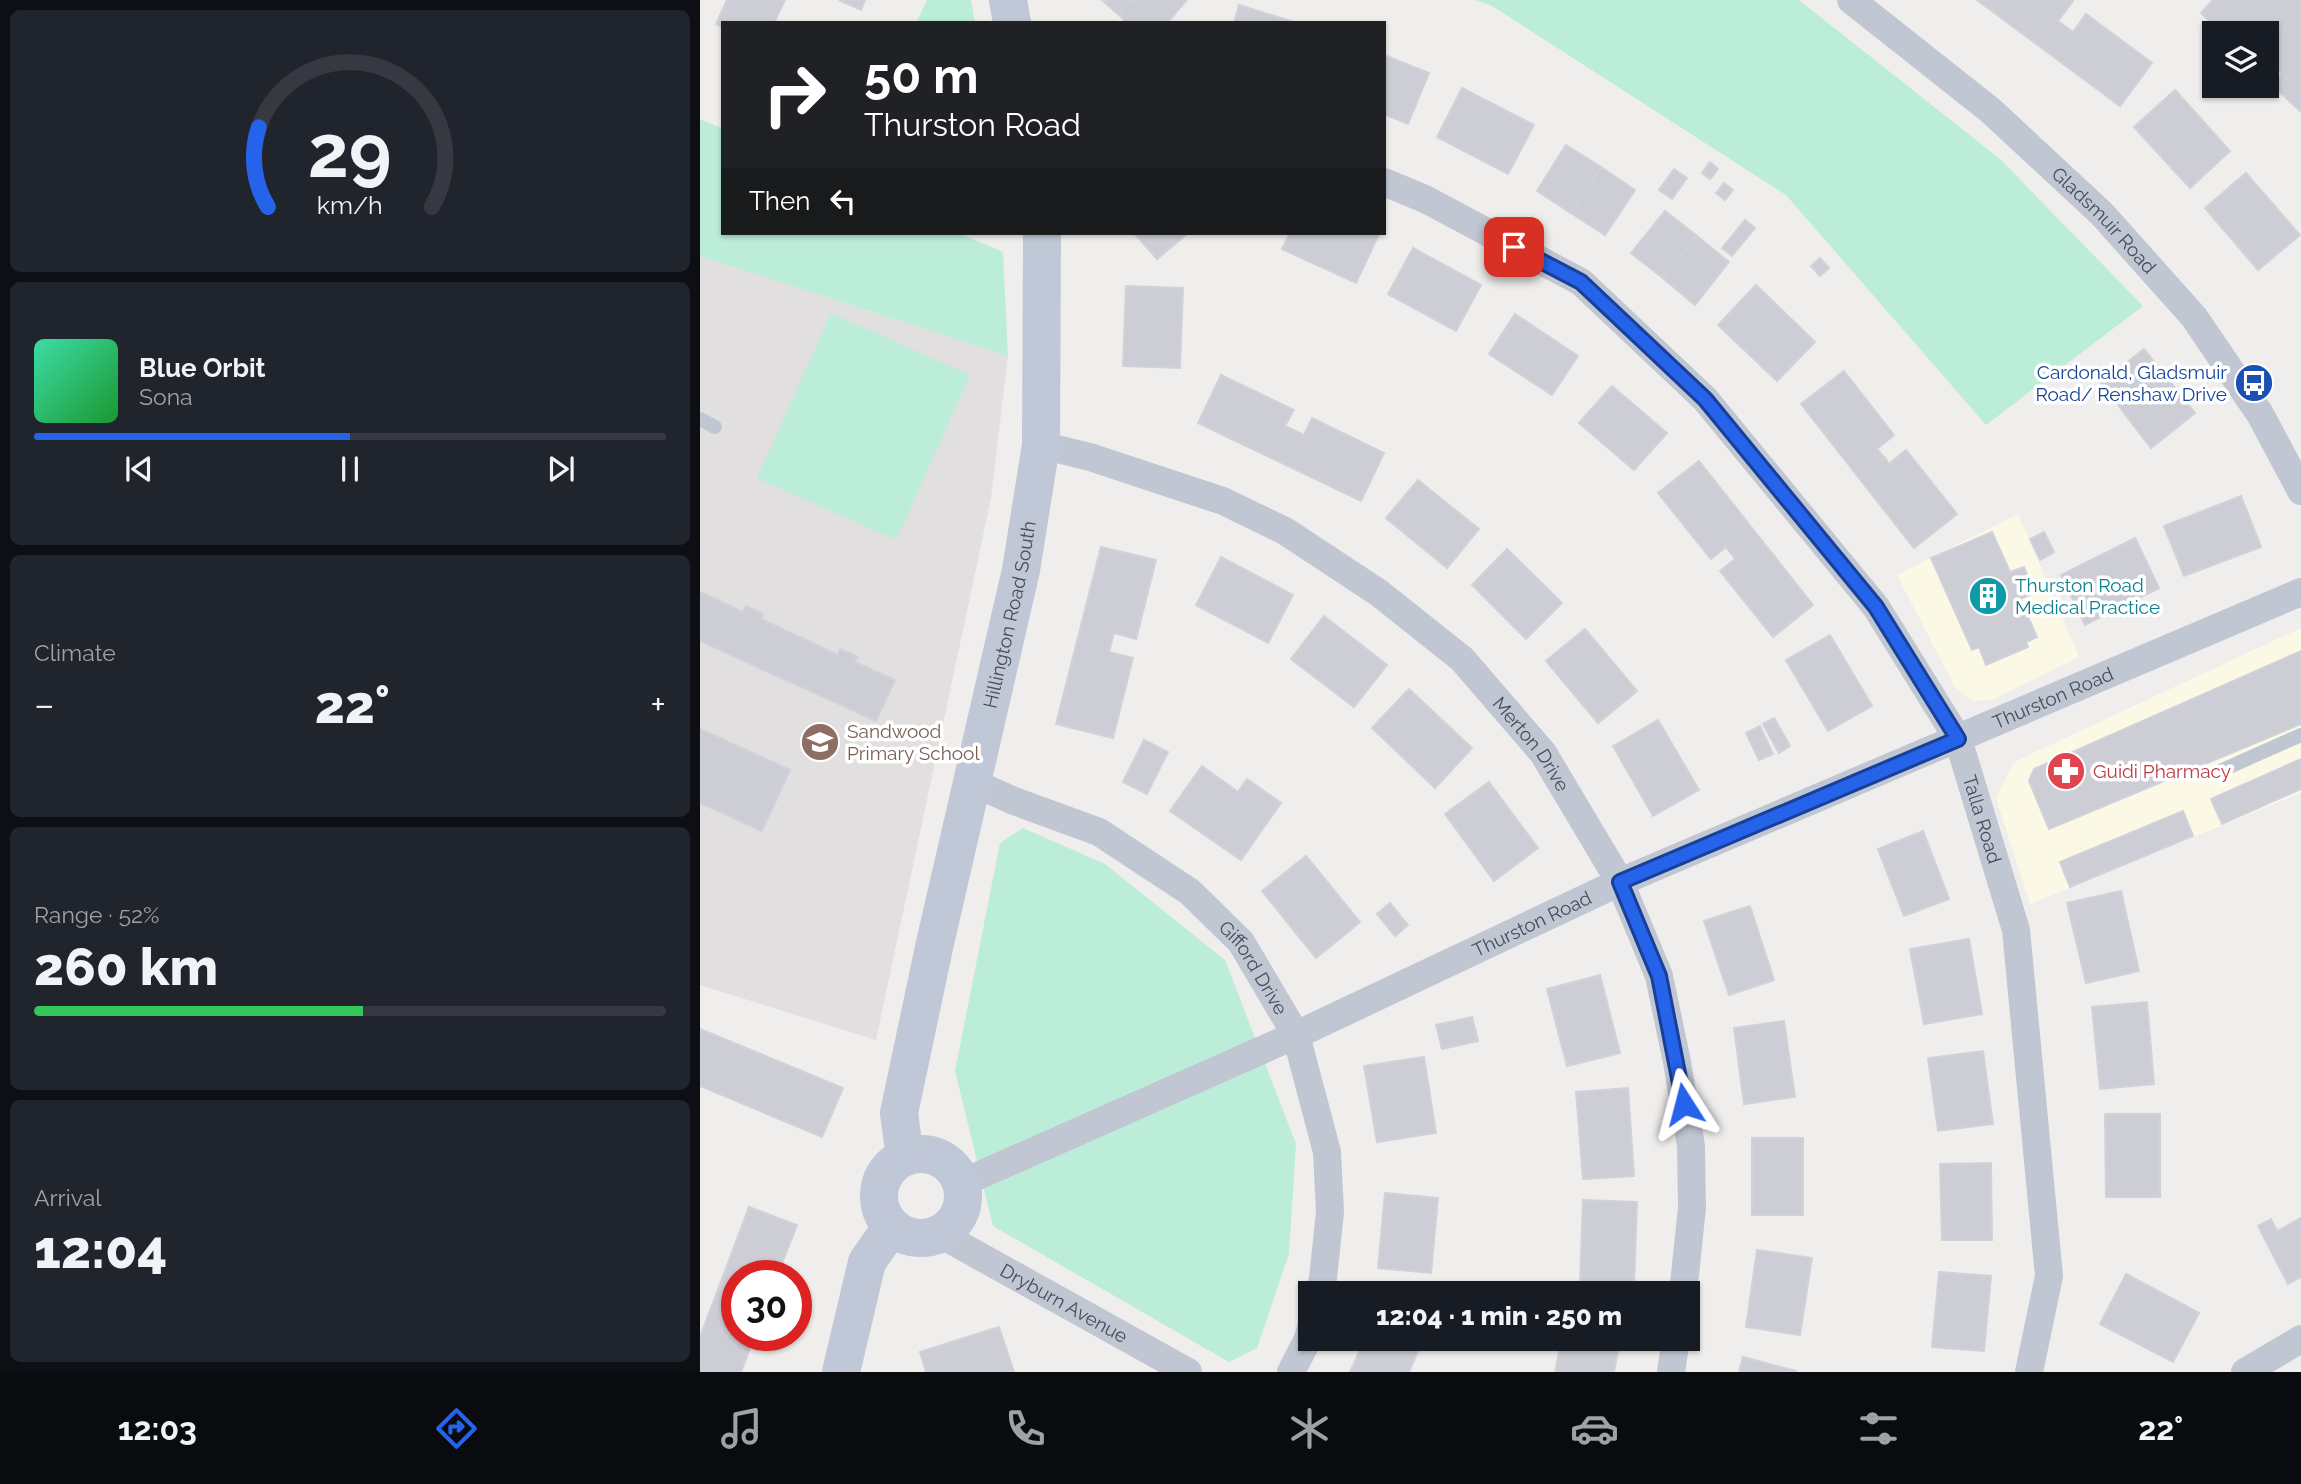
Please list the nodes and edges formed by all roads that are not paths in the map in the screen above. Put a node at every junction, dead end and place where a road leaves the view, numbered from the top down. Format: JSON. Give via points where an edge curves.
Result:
{"nodes":[{"id":1,"x":1008,"y":0,"type":"edge"},
{"id":2,"x":1851,"y":0,"type":"edge"},
{"id":3,"x":1012,"y":21,"type":"edge"},
{"id":4,"x":1386,"y":183,"type":"edge"},
{"id":5,"x":1041,"y":235,"type":"edge"},
{"id":6,"x":700,"y":419,"type":"edge"},
{"id":7,"x":715,"y":427,"type":"dead end"},
{"id":8,"x":1041,"y":445,"type":"junction"},
{"id":9,"x":2301,"y":491,"type":"edge"},
{"id":10,"x":2301,"y":592,"type":"edge"},
{"id":11,"x":2301,"y":735,"type":"edge"},
{"id":12,"x":1958,"y":739,"type":"junction"},
{"id":13,"x":2220,"y":771,"type":"dead end"},
{"id":14,"x":974,"y":783,"type":"junction"},
{"id":15,"x":1620,"y":882,"type":"junction"},
{"id":16,"x":1296,"y":1035,"type":"junction"},
{"id":17,"x":905,"y":1157,"type":"junction"},
{"id":18,"x":962,"y":1184,"type":"junction"},
{"id":19,"x":891,"y":1226,"type":"junction"},
{"id":20,"x":940,"y":1234,"type":"junction"},
{"id":21,"x":1323,"y":1281,"type":"edge"},
{"id":22,"x":1684,"y":1281,"type":"edge"},
{"id":23,"x":2301,"y":1339,"type":"edge"},
{"id":24,"x":1302,"y":1351,"type":"edge"},
{"id":25,"x":1674,"y":1351,"type":"edge"},
{"id":26,"x":841,"y":1372,"type":"edge"},
{"id":27,"x":1188,"y":1372,"type":"edge"},
{"id":28,"x":1291,"y":1372,"type":"edge"},
{"id":29,"x":1671,"y":1372,"type":"edge"},
{"id":30,"x":2029,"y":1372,"type":"edge"},
{"id":31,"x":2245,"y":1372,"type":"edge"}],
"edges":[{"from":1,"to":3,"type":"street"},
{"from":2,"to":9,"type":"street","name":"Gladsmuir Road","via":[[1990,110],[2102,214],[2194,317],[2259,414]]},
{"from":4,"to":12,"type":"street","name":"Talla Road","via":[[1581,282],[1705,399],[1876,607]]},
{"from":5,"to":8,"type":"street","name":"Hillington Road South"},
{"from":6,"to":7,"type":"lane"},
{"from":8,"to":14,"type":"street","name":"Hillington Road South","via":[[1021,570]]},
{"from":8,"to":15,"type":"street","name":"Merton Drive","via":[[1223,502],[1285,531],[1379,593],[1462,659],[1543,753]]},
{"from":10,"to":12,"type":"street","name":"Thurston Road"},
{"from":11,"to":13,"type":"lane"},
{"from":12,"to":15,"type":"street","name":"Thurston Road"},
{"from":12,"to":30,"type":"street","name":"Talla Road","via":[[2016,930],[2049,1276]]},
{"from":14,"to":16,"type":"street","name":"Gifford Drive","via":[[1099,832],[1190,892],[1241,942]]},
{"from":14,"to":17,"type":"street","name":"Hillington Road South","via":[[899,1113]]},
{"from":15,"to":16,"type":"street","name":"Thurston Road"},
{"from":15,"to":22,"type":"street","name":"Merton Drive","via":[[1659,976],[1691,1146],[1692,1208]]},
{"from":16,"to":18,"type":"street","name":"Thurston Road"},
{"from":16,"to":21,"type":"street","name":"Gifford Drive","via":[[1327,1152],[1330,1212]]},
{"from":17,"to":18,"type":"street","via":[[940,1158]]},
{"from":17,"to":19,"type":"street","via":[[887,1172],[879,1192],[881,1209]]},
{"from":18,"to":20,"type":"street","via":[[958,1217]]},
{"from":19,"to":20,"type":"street","via":[[912,1237]]},
{"from":19,"to":26,"type":"street","via":[[867,1262]]},
{"from":20,"to":27,"type":"street","name":"Dryburn Avenue"},
{"from":23,"to":31,"type":"street"},
{"from":24,"to":28,"type":"street"},
{"from":25,"to":29,"type":"street"}]}
